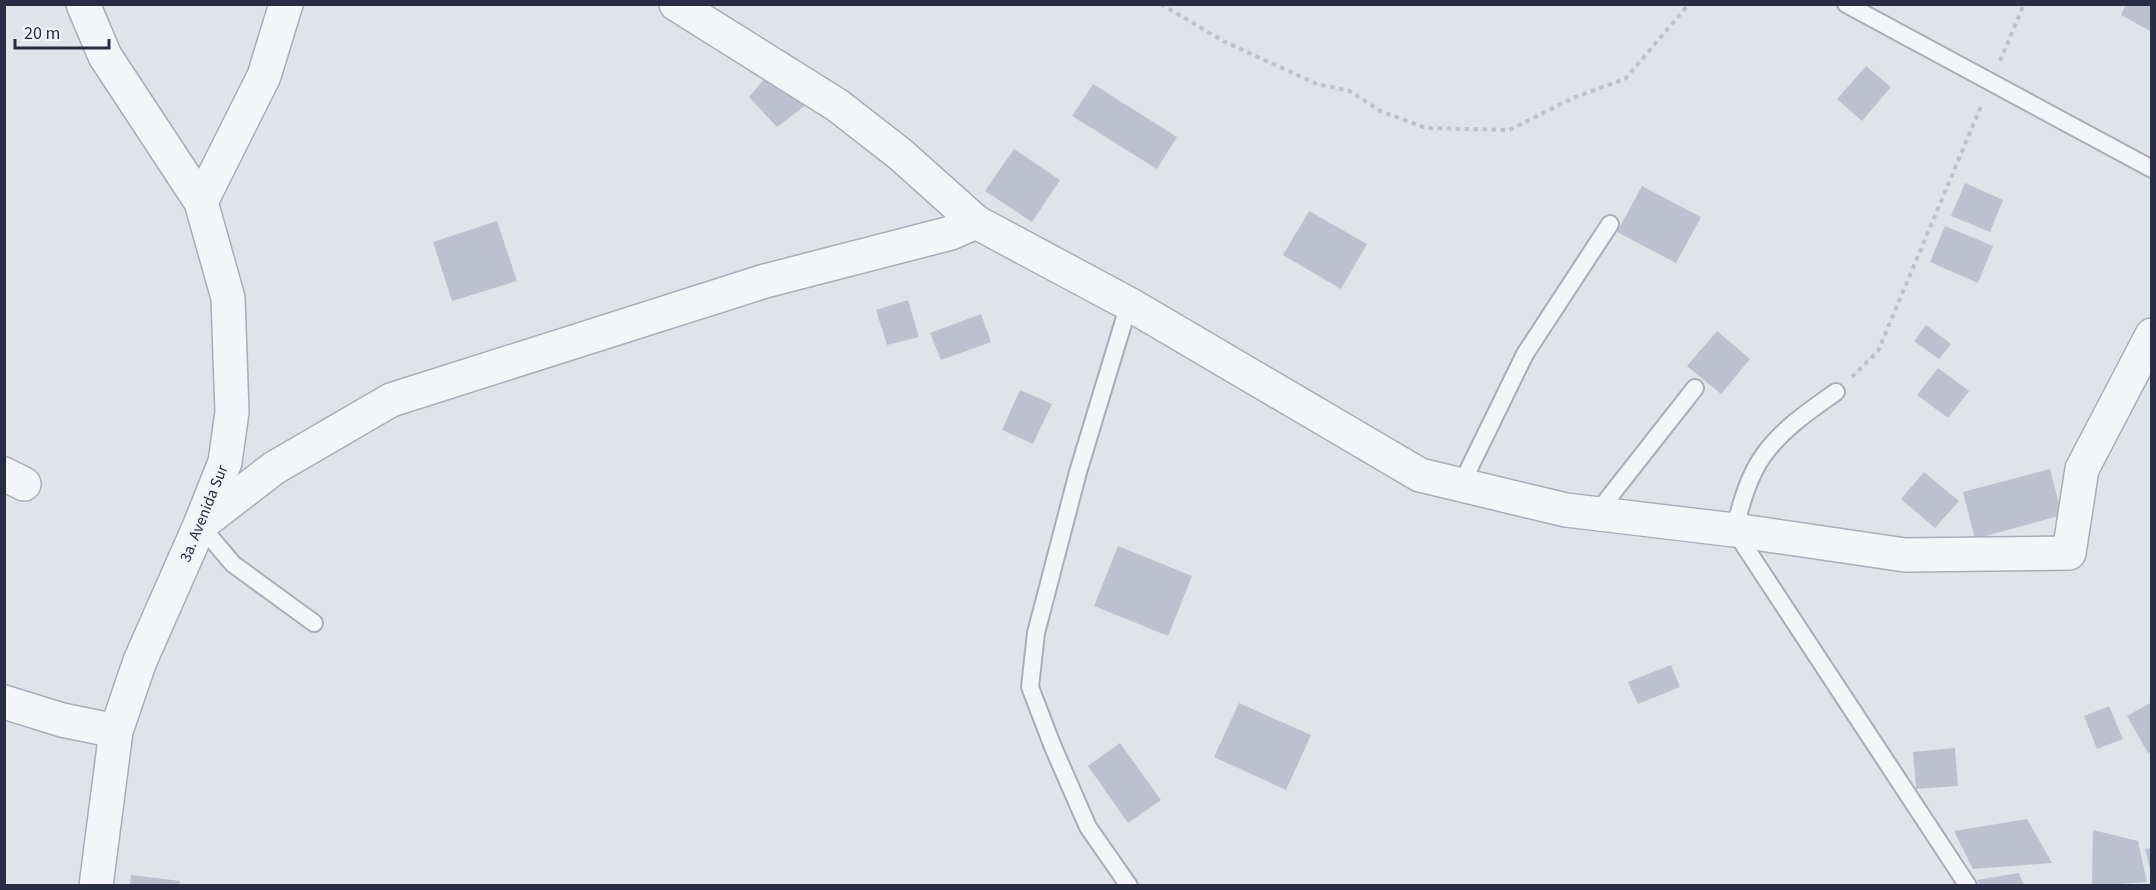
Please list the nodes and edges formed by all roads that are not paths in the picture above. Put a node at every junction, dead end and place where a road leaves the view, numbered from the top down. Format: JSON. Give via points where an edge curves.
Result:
{"nodes":[{"id":1,"x":83,"y":4,"type":"edge"},
{"id":2,"x":286,"y":4,"type":"edge"},
{"id":3,"x":676,"y":4,"type":"edge"},
{"id":4,"x":1846,"y":4,"type":"edge"},
{"id":5,"x":2151,"y":169,"type":"edge"},
{"id":6,"x":201,"y":202,"type":"junction"},
{"id":7,"x":976,"y":222,"type":"junction"},
{"id":8,"x":1610,"y":224,"type":"dead end"},
{"id":9,"x":1129,"y":304,"type":"junction"},
{"id":10,"x":2151,"y":335,"type":"edge"},
{"id":11,"x":1695,"y":388,"type":"dead end"},
{"id":12,"x":1836,"y":392,"type":"road end"},
{"id":13,"x":1461,"y":485,"type":"junction"},
{"id":14,"x":1596,"y":514,"type":"junction"},
{"id":15,"x":200,"y":525,"type":"junction"},
{"id":16,"x":1734,"y":530,"type":"junction"},
{"id":17,"x":314,"y":623,"type":"dead end"},
{"id":18,"x":4,"y":702,"type":"edge"},
{"id":19,"x":116,"y":731,"type":"junction"},
{"id":20,"x":96,"y":885,"type":"edge"},
{"id":21,"x":1129,"y":885,"type":"edge"},
{"id":22,"x":1968,"y":885,"type":"edge"}],
"edges":[{"from":1,"to":6,"type":"street","name":"3a. Avenida Sur","via":[[105,56]]},
{"from":2,"to":6,"type":"street","via":[[264,76]]},
{"from":3,"to":7,"type":"street","via":[[837,105],[900,154]]},
{"from":4,"to":5,"type":"lane"},
{"from":6,"to":15,"type":"street","name":"3a. Avenida Sur","via":[[228,298],[232,412],[225,462]]},
{"from":7,"to":9,"type":"street"},
{"from":7,"to":15,"type":"street","via":[[951,233],[765,281],[391,400],[274,468]]},
{"from":8,"to":13,"type":"lane","via":[[1525,354]]},
{"from":9,"to":13,"type":"street","via":[[1420,476]]},
{"from":9,"to":21,"type":"lane","via":[[1078,472],[1036,633],[1030,687],[1088,827]]},
{"from":10,"to":16,"type":"street","via":[[2082,469],[2069,553],[1905,555]]},
{"from":11,"to":14,"type":"lane"},
{"from":12,"to":16,"type":"lane","via":[[1795,420],[1762,457],[1744,495]]},
{"from":13,"to":14,"type":"street"},
{"from":14,"to":16,"type":"street"},
{"from":15,"to":17,"type":"lane","via":[[232,564]]},
{"from":15,"to":19,"type":"street","name":"3a. Avenida Sur","via":[[140,661]]},
{"from":16,"to":22,"type":"lane"},
{"from":18,"to":19,"type":"street"},
{"from":19,"to":20,"type":"street","name":"3a. Avenida Sur"}]}
